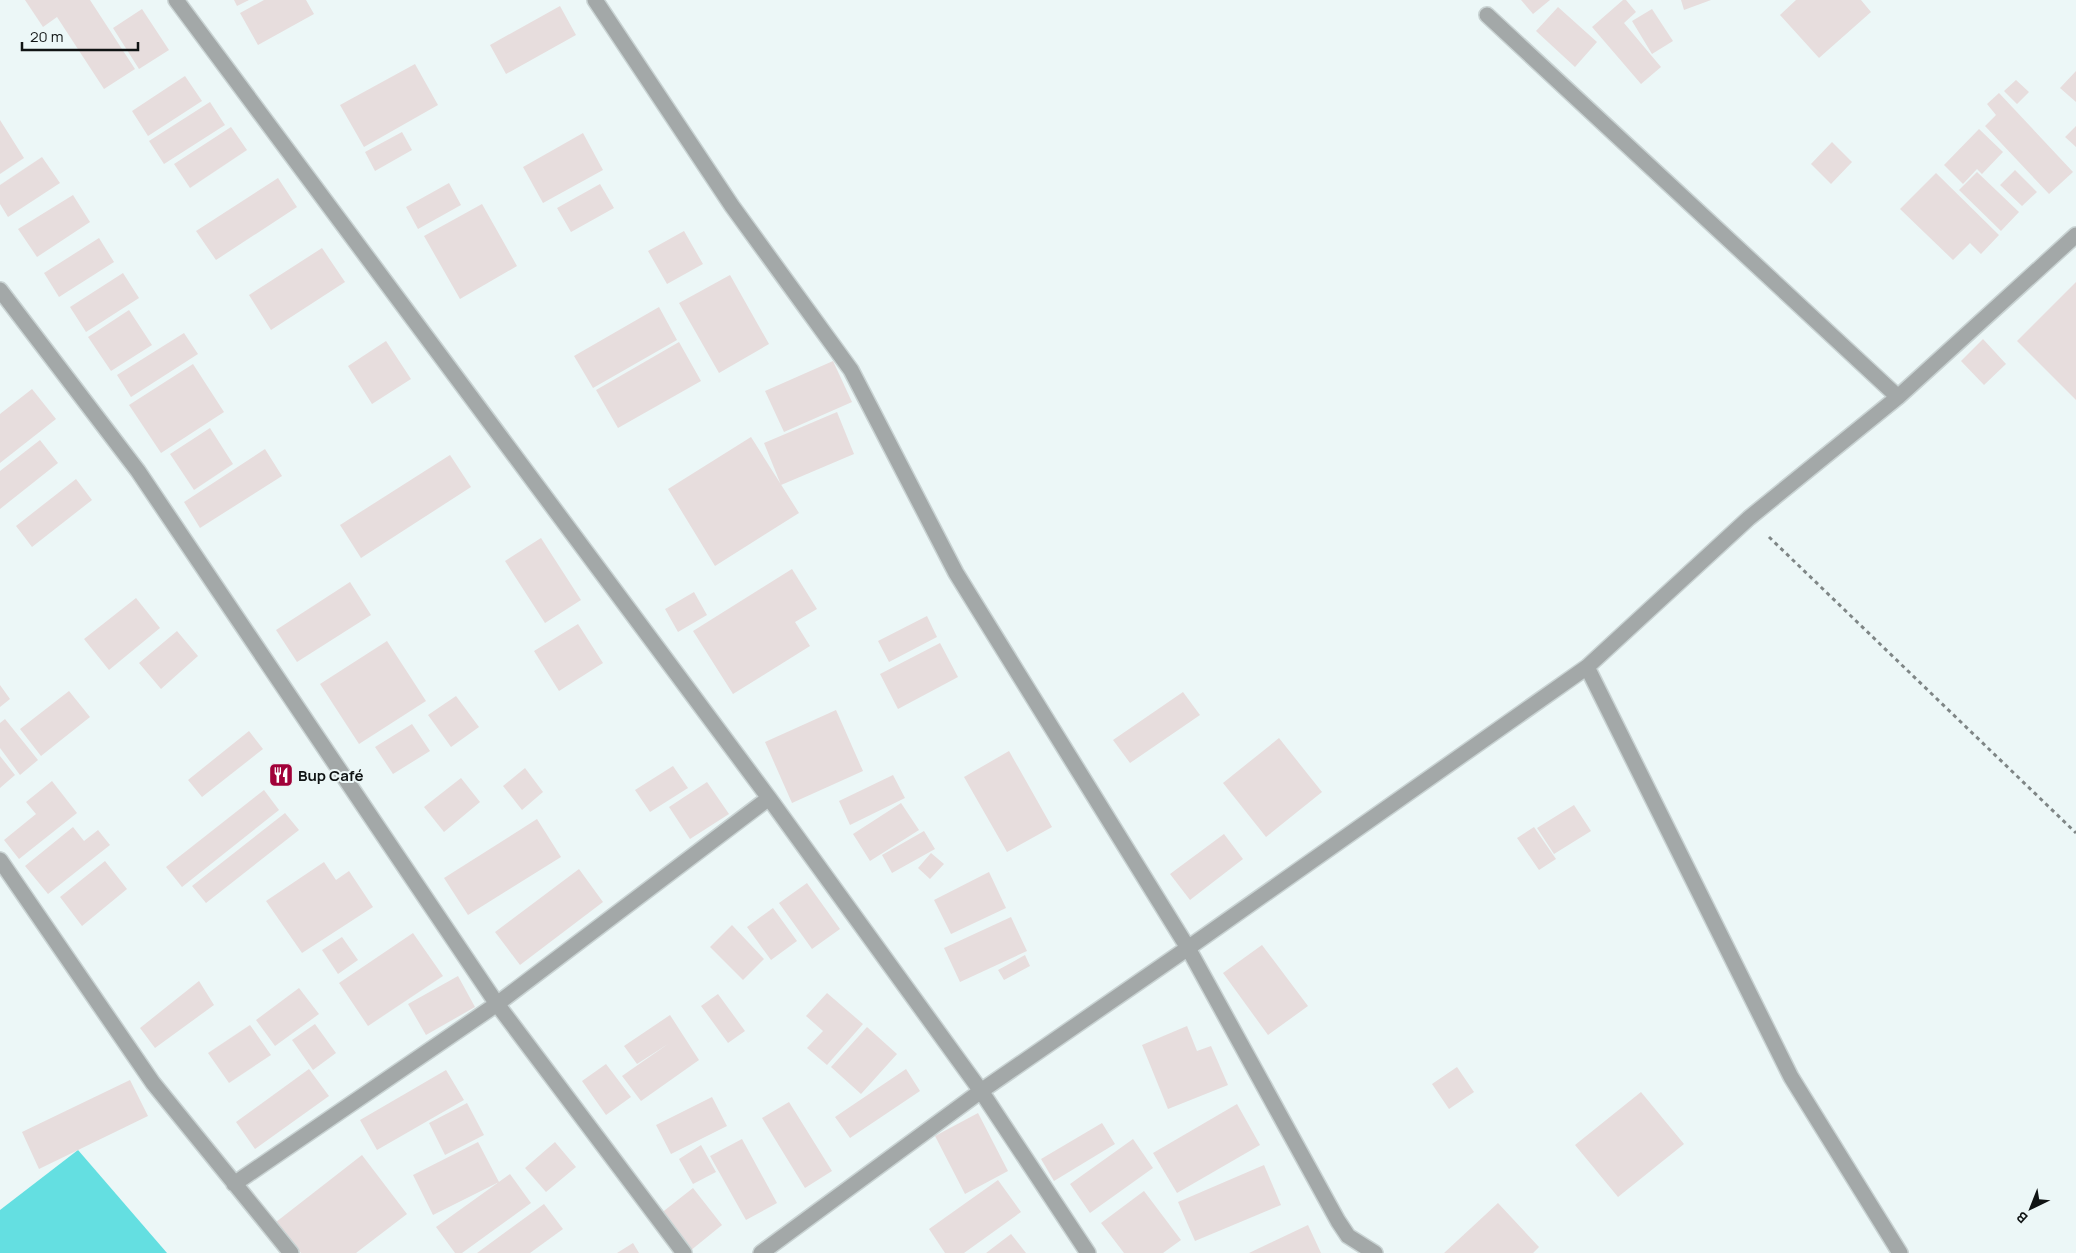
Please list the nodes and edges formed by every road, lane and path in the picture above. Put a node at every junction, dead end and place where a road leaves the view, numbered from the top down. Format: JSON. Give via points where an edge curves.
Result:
{"nodes":[{"id":1,"x":176,"y":0,"type":"edge"},
{"id":2,"x":595,"y":0,"type":"edge"},
{"id":3,"x":1487,"y":15,"type":"dead end"},
{"id":4,"x":2076,"y":235,"type":"edge"},
{"id":5,"x":0,"y":290,"type":"edge"},
{"id":6,"x":1898,"y":397,"type":"junction"},
{"id":7,"x":1749,"y":518,"type":"junction"},
{"id":8,"x":1587,"y":667,"type":"junction"},
{"id":9,"x":769,"y":798,"type":"junction"},
{"id":10,"x":2076,"y":833,"type":"edge"},
{"id":11,"x":0,"y":860,"type":"edge"},
{"id":12,"x":1188,"y":948,"type":"junction"},
{"id":13,"x":497,"y":1004,"type":"junction"},
{"id":14,"x":981,"y":1091,"type":"junction"},
{"id":15,"x":234,"y":1184,"type":"junction"},
{"id":16,"x":291,"y":1253,"type":"edge"},
{"id":17,"x":684,"y":1253,"type":"edge"},
{"id":18,"x":761,"y":1253,"type":"edge"},
{"id":19,"x":1088,"y":1253,"type":"edge"},
{"id":20,"x":1375,"y":1253,"type":"edge"},
{"id":21,"x":1900,"y":1253,"type":"edge"}],
"edges":[{"from":1,"to":9,"type":"street"},
{"from":2,"to":12,"type":"street","via":[[732,206],[851,370],[956,573]]},
{"from":3,"to":6,"type":"street"},
{"from":4,"to":6,"type":"street"},
{"from":5,"to":13,"type":"street","via":[[138,471]]},
{"from":6,"to":7,"type":"street"},
{"from":7,"to":8,"type":"street"},
{"from":7,"to":10,"type":"path"},
{"from":8,"to":12,"type":"street"},
{"from":8,"to":21,"type":"street","via":[[1791,1077]]},
{"from":9,"to":13,"type":"street"},
{"from":9,"to":14,"type":"street"},
{"from":11,"to":15,"type":"street","via":[[153,1083]]},
{"from":12,"to":14,"type":"street"},
{"from":12,"to":20,"type":"street","via":[[1338,1221],[1348,1236]]},
{"from":13,"to":15,"type":"street"},
{"from":13,"to":17,"type":"street"},
{"from":14,"to":18,"type":"street"},
{"from":14,"to":19,"type":"street"},
{"from":15,"to":16,"type":"street"}]}
